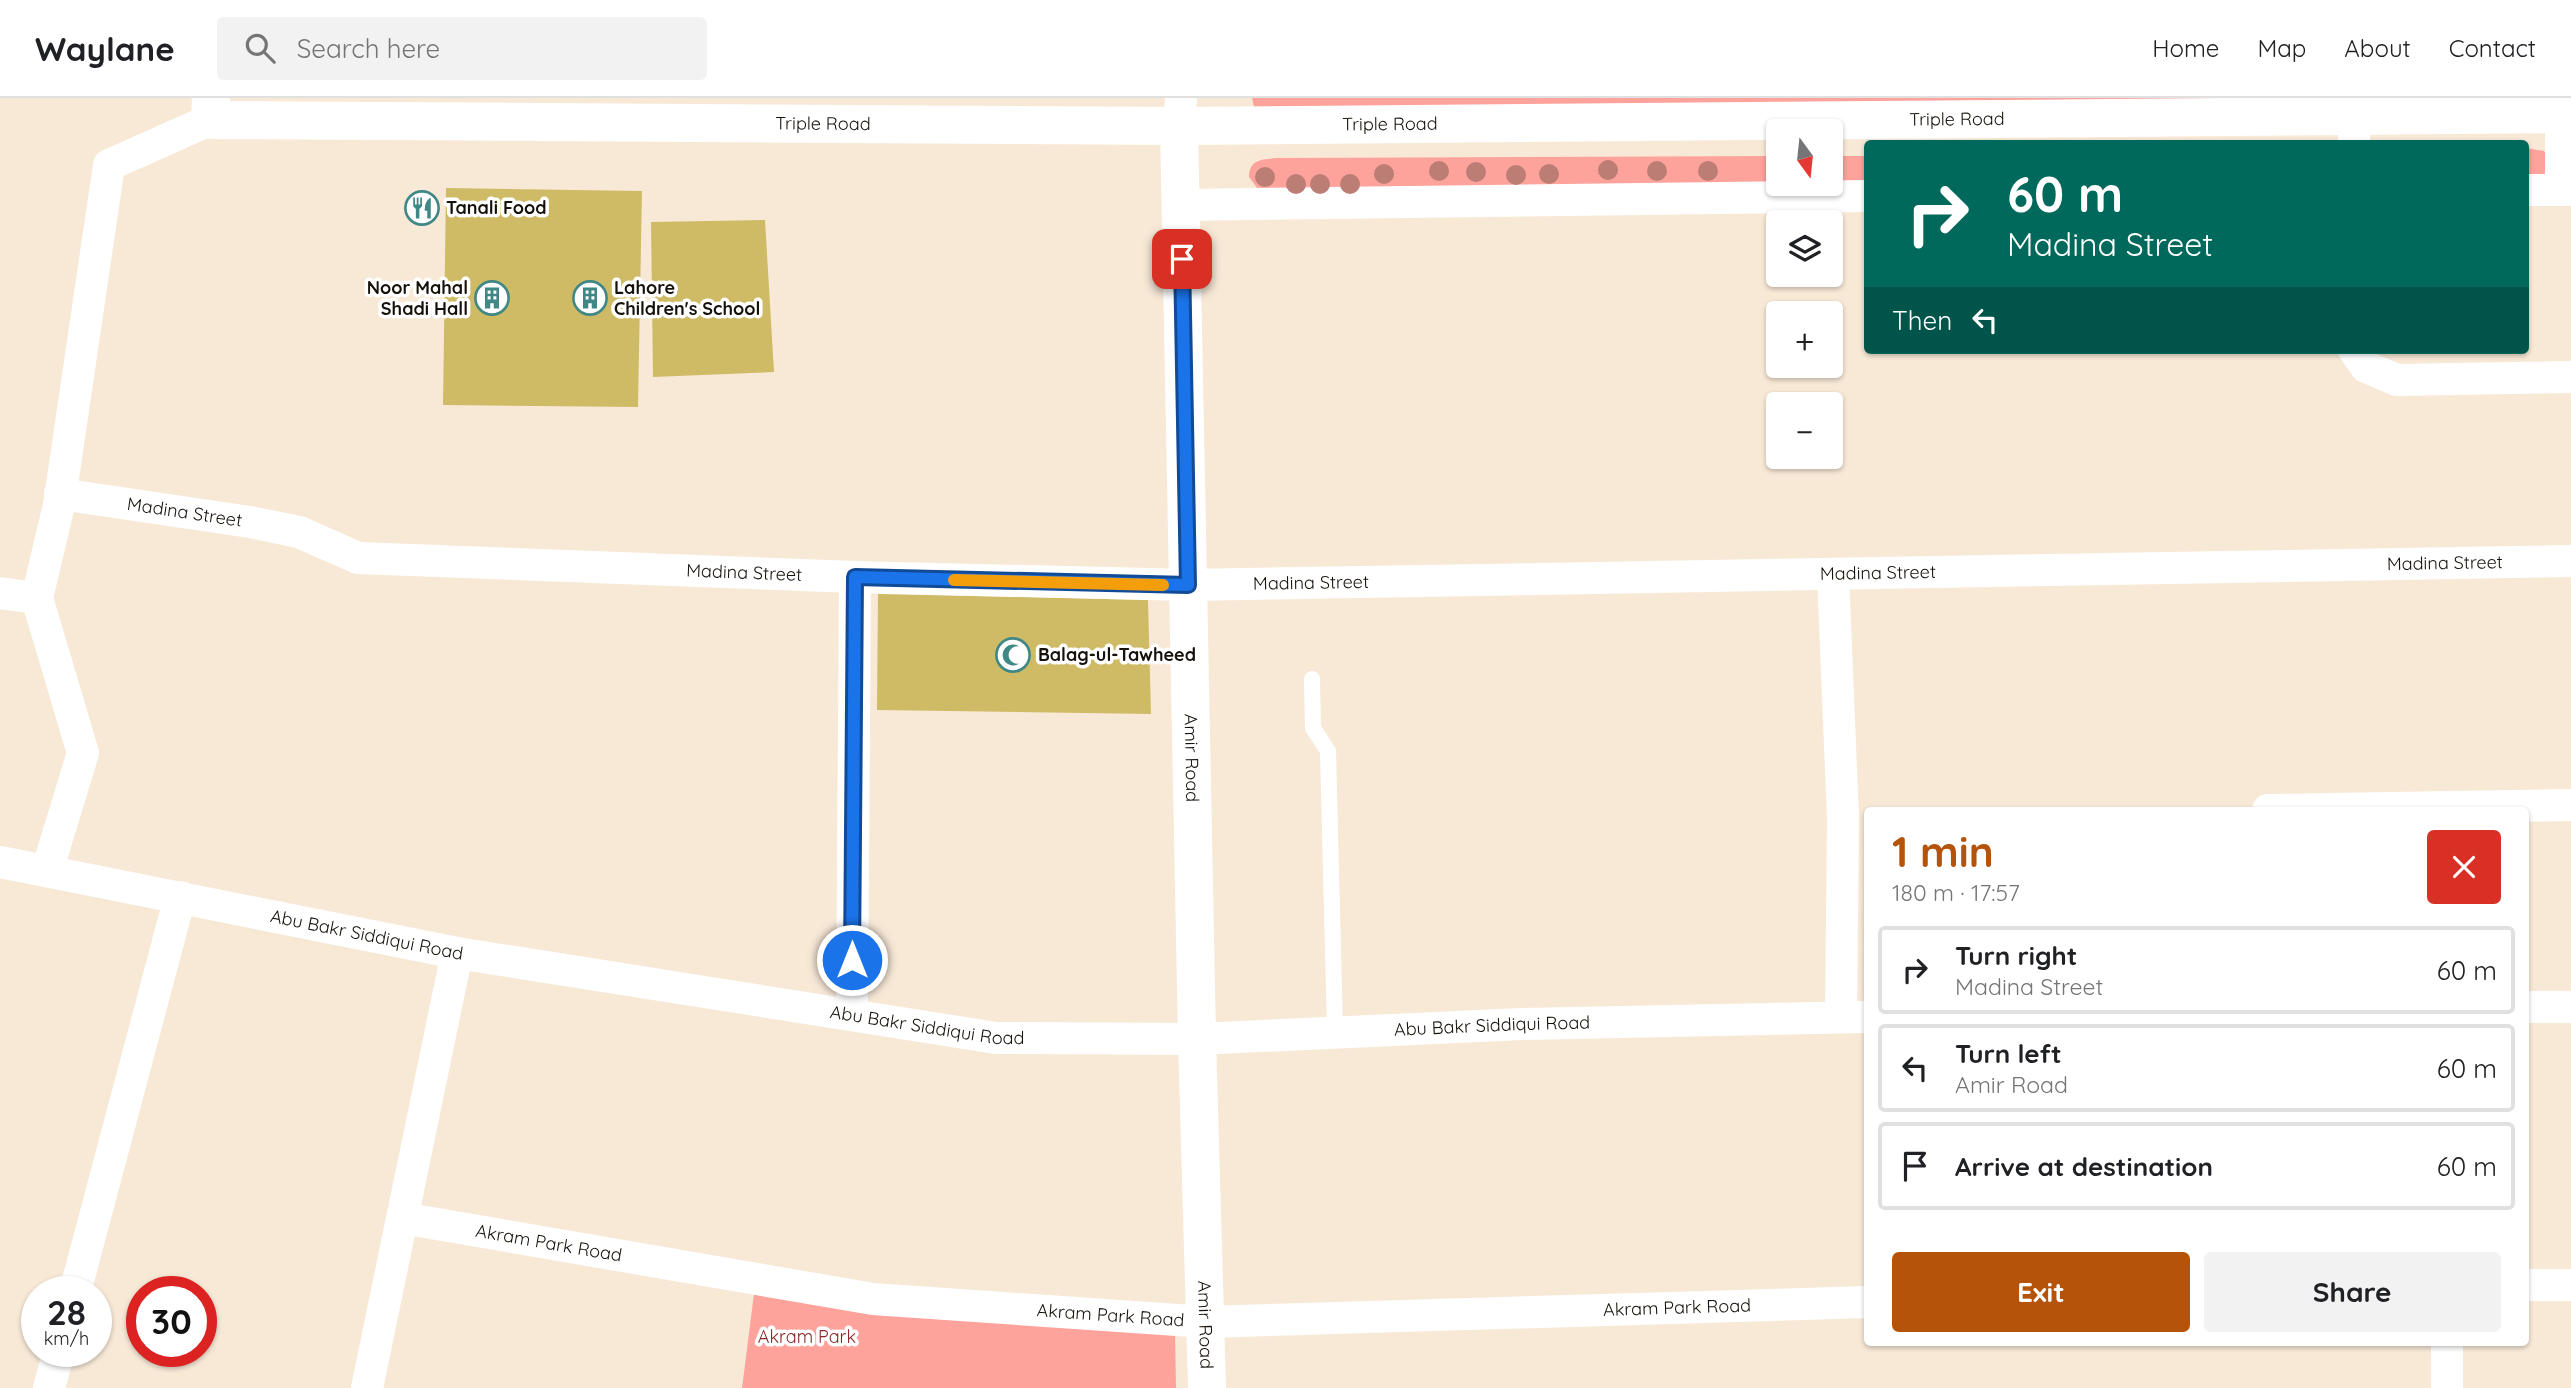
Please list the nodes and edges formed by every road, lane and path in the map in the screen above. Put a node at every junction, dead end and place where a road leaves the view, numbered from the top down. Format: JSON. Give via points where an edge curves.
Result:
{"nodes":[{"id":1,"x":210,"y":109,"type":"edge"},
{"id":2,"x":2564,"y":109,"type":"edge"},
{"id":3,"x":1180,"y":112,"type":"edge"},
{"id":4,"x":2355,"y":120,"type":"edge"},
{"id":5,"x":2529,"y":190,"type":"edge"},
{"id":6,"x":2566,"y":190,"type":"edge"},
{"id":7,"x":1864,"y":196,"type":"edge"},
{"id":8,"x":1181,"y":205,"type":"junction"},
{"id":9,"x":2357,"y":354,"type":"edge"},
{"id":10,"x":2571,"y":377,"type":"edge"},
{"id":11,"x":61,"y":494,"type":"junction"},
{"id":12,"x":2571,"y":561,"type":"edge"},
{"id":13,"x":1833,"y":576,"type":"junction"},
{"id":14,"x":855,"y":577,"type":"junction"},
{"id":15,"x":1188,"y":585,"type":"junction"},
{"id":16,"x":0,"y":593,"type":"edge"},
{"id":17,"x":37,"y":598,"type":"junction"},
{"id":18,"x":1312,"y":679,"type":"dead end"},
{"id":19,"x":2571,"y":805,"type":"edge"},
{"id":20,"x":2450,"y":807,"type":"edge"},
{"id":21,"x":1855,"y":818,"type":"edge"},
{"id":22,"x":0,"y":862,"type":"edge"},
{"id":23,"x":47,"y":872,"type":"junction"},
{"id":24,"x":180,"y":897,"type":"junction"},
{"id":25,"x":457,"y":953,"type":"junction"},
{"id":26,"x":2529,"y":1007,"type":"edge"},
{"id":27,"x":2571,"y":1007,"type":"edge"},
{"id":28,"x":852,"y":1014,"type":"junction"},
{"id":29,"x":1854,"y":1017,"type":"edge"},
{"id":30,"x":1335,"y":1032,"type":"junction"},
{"id":31,"x":1197,"y":1039,"type":"junction"},
{"id":32,"x":402,"y":1218,"type":"junction"},
{"id":33,"x":79,"y":1276,"type":"edge"},
{"id":34,"x":2529,"y":1285,"type":"edge"},
{"id":35,"x":2571,"y":1285,"type":"edge"},
{"id":36,"x":1864,"y":1302,"type":"edge"},
{"id":37,"x":1206,"y":1322,"type":"junction"},
{"id":38,"x":2447,"y":1346,"type":"edge"},
{"id":39,"x":55,"y":1367,"type":"edge"},
{"id":40,"x":49,"y":1388,"type":"edge"},
{"id":41,"x":367,"y":1388,"type":"edge"},
{"id":42,"x":1207,"y":1388,"type":"edge"},
{"id":43,"x":2447,"y":1388,"type":"edge"}],
"edges":[{"from":1,"to":3,"type":"main road","name":"Triple Road"},
{"from":1,"to":11,"type":"street","via":[[110,165]]},
{"from":2,"to":4,"type":"main road","name":"Triple Road"},
{"from":2,"to":6,"type":"street"},
{"from":3,"to":4,"type":"main road","name":"Triple Road"},
{"from":3,"to":8,"type":"main road","name":"Amir Road"},
{"from":5,"to":6,"type":"street"},
{"from":7,"to":8,"type":"street"},
{"from":8,"to":15,"type":"main road","name":"Amir Road"},
{"from":9,"to":10,"type":"street","via":[[2366,367],[2396,380]]},
{"from":11,"to":14,"type":"street","name":"Madina Street","via":[[299,532],[358,558]]},
{"from":11,"to":17,"type":"street"},
{"from":12,"to":13,"type":"street","name":"Madina Street"},
{"from":13,"to":15,"type":"street","name":"Madina Street"},
{"from":13,"to":21,"type":"street"},
{"from":14,"to":15,"type":"street","name":"Madina Street"},
{"from":14,"to":28,"type":"street"},
{"from":15,"to":31,"type":"main road","name":"Amir Road"},
{"from":16,"to":17,"type":"street"},
{"from":17,"to":23,"type":"street","via":[[83,753]]},
{"from":18,"to":30,"type":"lane","via":[[1313,728],[1328,751]]},
{"from":19,"to":20,"type":"street"},
{"from":21,"to":29,"type":"street"},
{"from":22,"to":23,"type":"street","name":"Abu Bakr Siddiqui Road"},
{"from":23,"to":24,"type":"street","name":"Abu Bakr Siddiqui Road"},
{"from":24,"to":25,"type":"street","name":"Abu Bakr Siddiqui Road"},
{"from":24,"to":33,"type":"street"},
{"from":25,"to":28,"type":"street","name":"Abu Bakr Siddiqui Road"},
{"from":25,"to":32,"type":"street"},
{"from":26,"to":27,"type":"street"},
{"from":28,"to":31,"type":"street","name":"Abu Bakr Siddiqui Road","via":[[996,1038]]},
{"from":29,"to":30,"type":"street","name":"Abu Bakr Siddiqui Road"},
{"from":30,"to":31,"type":"street","name":"Abu Bakr Siddiqui Road"},
{"from":31,"to":37,"type":"main road","name":"Amir Road"},
{"from":32,"to":37,"type":"street","name":"Akram Park Road","via":[[873,1298]]},
{"from":32,"to":41,"type":"street"},
{"from":34,"to":35,"type":"street"},
{"from":36,"to":37,"type":"street","name":"Akram Park Road"},
{"from":37,"to":42,"type":"main road","name":"Amir Road"},
{"from":38,"to":43,"type":"street"},
{"from":39,"to":40,"type":"street"}]}
